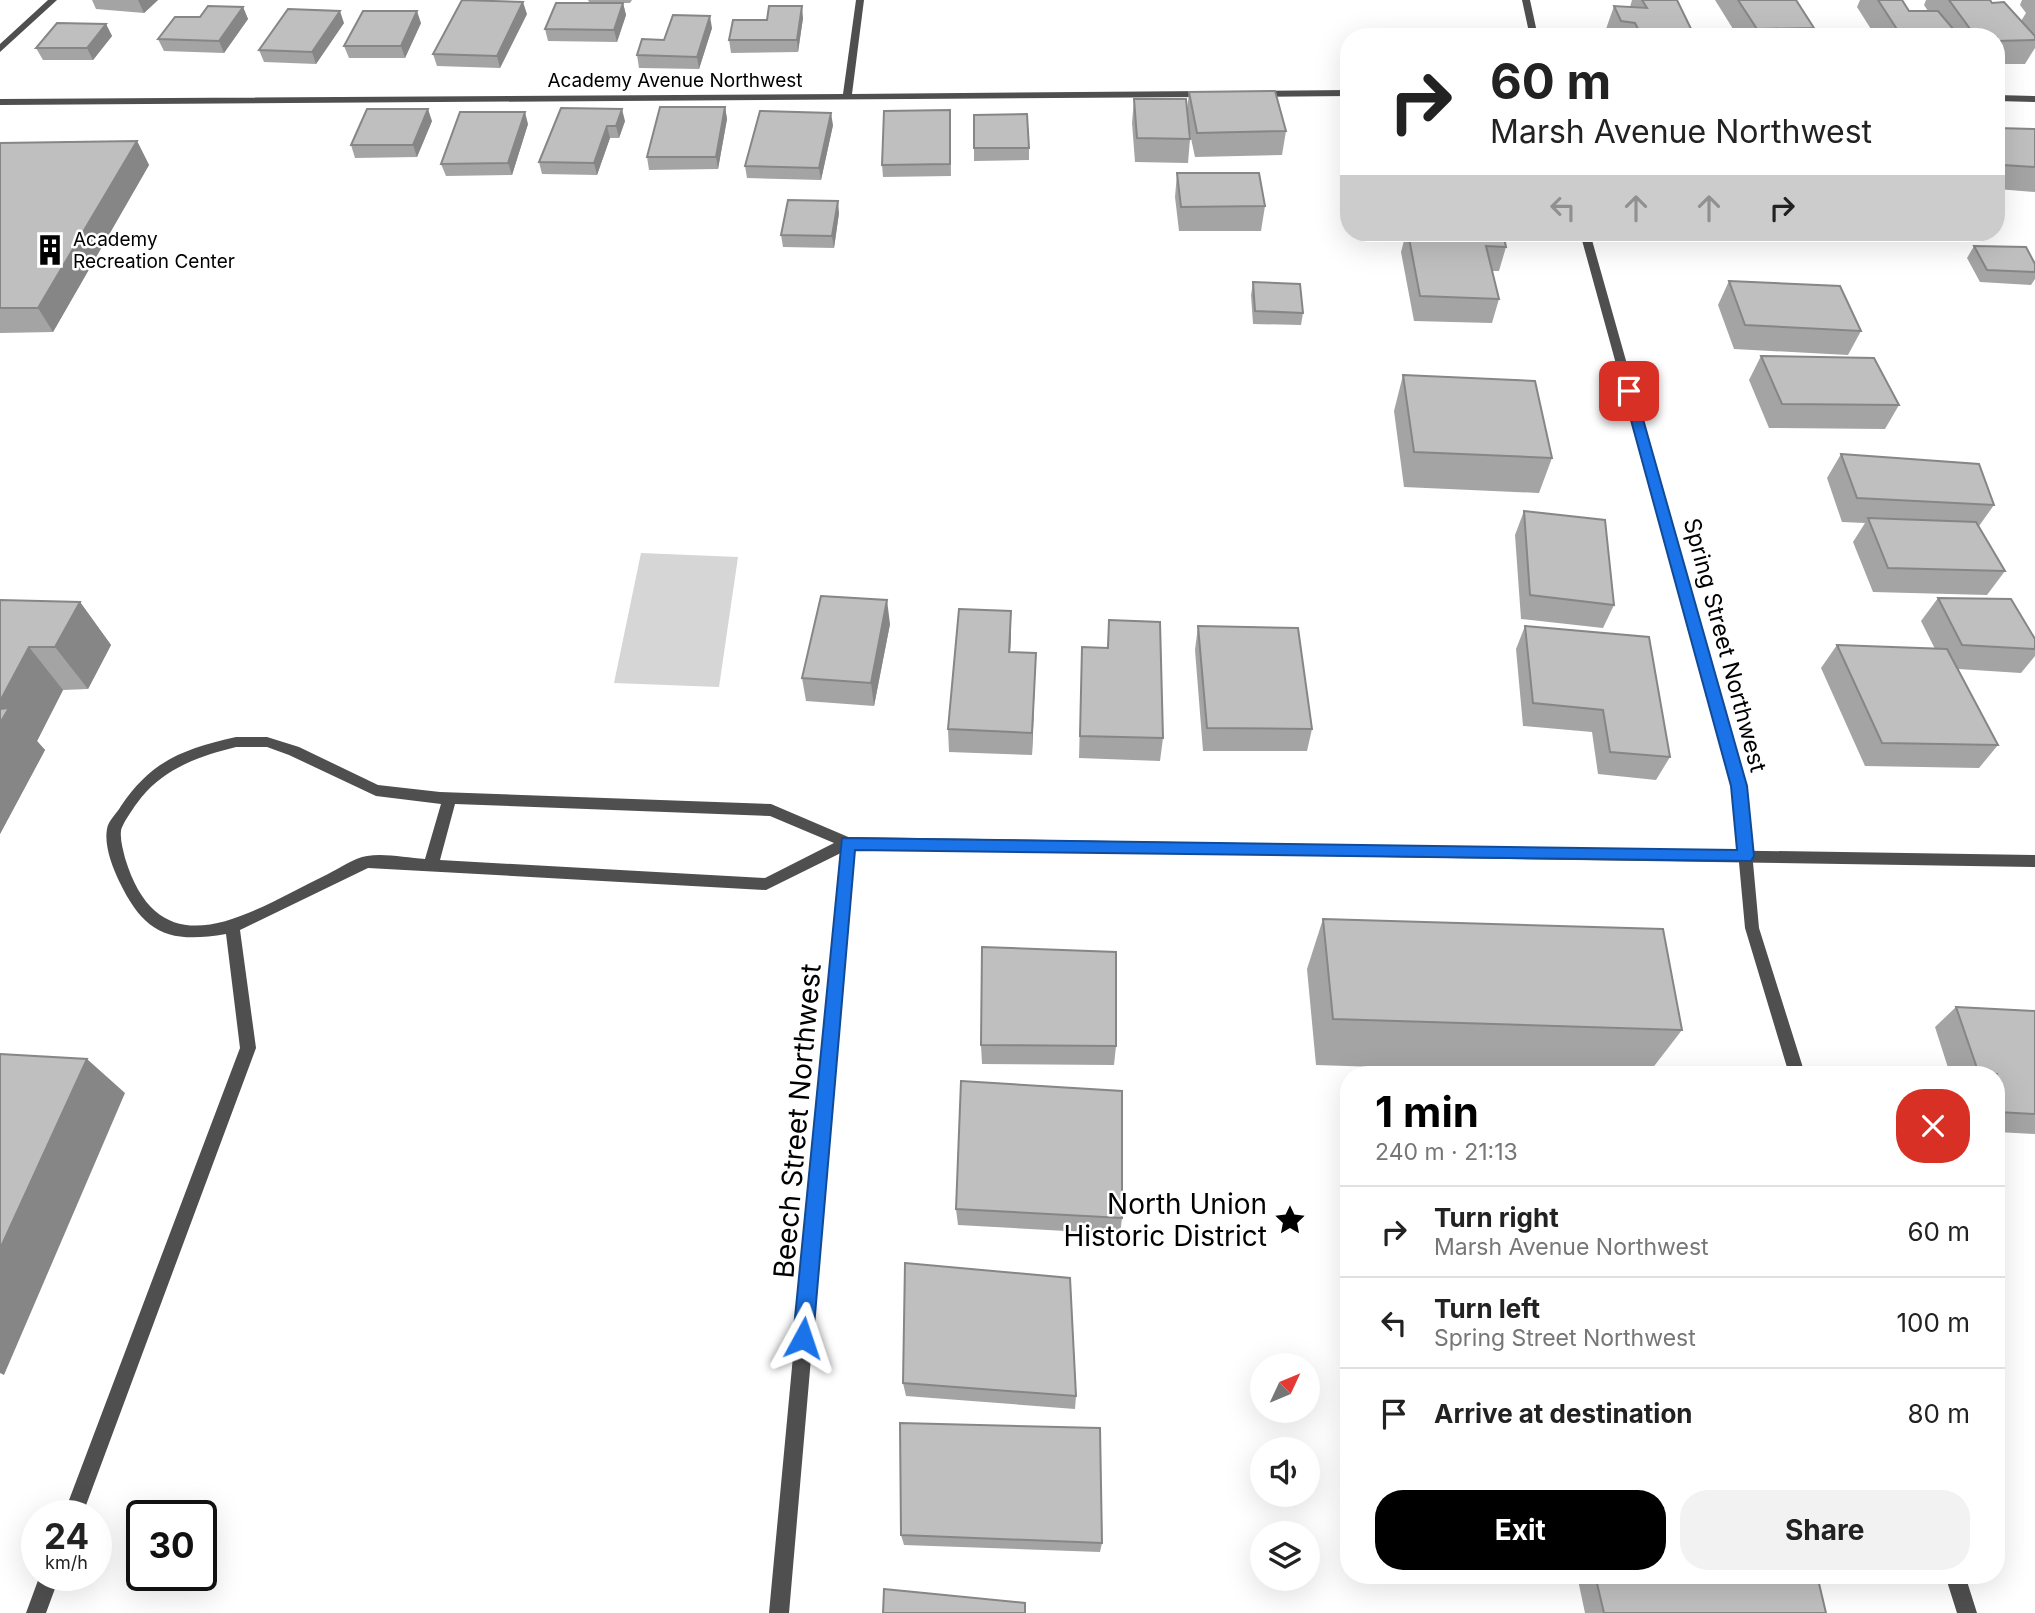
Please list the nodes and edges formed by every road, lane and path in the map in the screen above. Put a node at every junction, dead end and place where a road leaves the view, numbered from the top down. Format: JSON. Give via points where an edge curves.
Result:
{"nodes":[{"id":1,"x":53,"y":0,"type":"edge"},
{"id":2,"x":860,"y":0,"type":"edge"},
{"id":3,"x":1526,"y":0,"type":"edge"},
{"id":4,"x":1532,"y":28,"type":"edge"},
{"id":5,"x":0,"y":49,"type":"edge"},
{"id":6,"x":1340,"y":93,"type":"edge"},
{"id":7,"x":1224,"y":94,"type":"edge"},
{"id":8,"x":1252,"y":94,"type":"edge"},
{"id":9,"x":847,"y":96,"type":"junction"},
{"id":10,"x":2005,"y":98,"type":"edge"},
{"id":11,"x":2035,"y":99,"type":"edge"},
{"id":12,"x":0,"y":102,"type":"edge"},
{"id":13,"x":1588,"y":242,"type":"edge"},
{"id":14,"x":450,"y":798,"type":"junction"},
{"id":15,"x":848,"y":843,"type":"junction"},
{"id":16,"x":1745,"y":856,"type":"junction"},
{"id":17,"x":2035,"y":861,"type":"edge"},
{"id":18,"x":431,"y":865,"type":"junction"},
{"id":19,"x":232,"y":927,"type":"junction"},
{"id":20,"x":1795,"y":1066,"type":"edge"},
{"id":21,"x":78,"y":1500,"type":"edge"},
{"id":22,"x":1958,"y":1584,"type":"edge"},
{"id":23,"x":44,"y":1591,"type":"edge"},
{"id":24,"x":36,"y":1613,"type":"edge"},
{"id":25,"x":779,"y":1613,"type":"edge"},
{"id":26,"x":1967,"y":1613,"type":"edge"}],
"edges":[{"from":1,"to":5,"type":"street"},
{"from":2,"to":9,"type":"street"},
{"from":3,"to":4,"type":"street"},
{"from":6,"to":8,"type":"street"},
{"from":7,"to":9,"type":"street","name":"Academy Avenue Northwest"},
{"from":9,"to":12,"type":"street","name":"Academy Avenue Northwest"},
{"from":10,"to":11,"type":"street"},
{"from":13,"to":16,"type":"street","name":"Spring Street Northwest","via":[[1739,786]]},
{"from":14,"to":15,"type":"street","via":[[771,810]]},
{"from":14,"to":18,"type":"street"},
{"from":14,"to":19,"type":"street","via":[[376,790],[267,742],[216,745],[181,758],[140,789],[114,828],[122,874],[137,903],[156,922],[196,933]]},
{"from":15,"to":16,"type":"street"},
{"from":15,"to":18,"type":"street","via":[[766,884]]},
{"from":15,"to":25,"type":"street","name":"Beech Street Northwest"},
{"from":16,"to":17,"type":"street"},
{"from":16,"to":20,"type":"street","name":"Spring Street Northwest","via":[[1752,928]]},
{"from":18,"to":19,"type":"street","via":[[367,862]]},
{"from":19,"to":21,"type":"street","via":[[248,1048]]},
{"from":22,"to":26,"type":"street"},
{"from":23,"to":24,"type":"street"}]}
